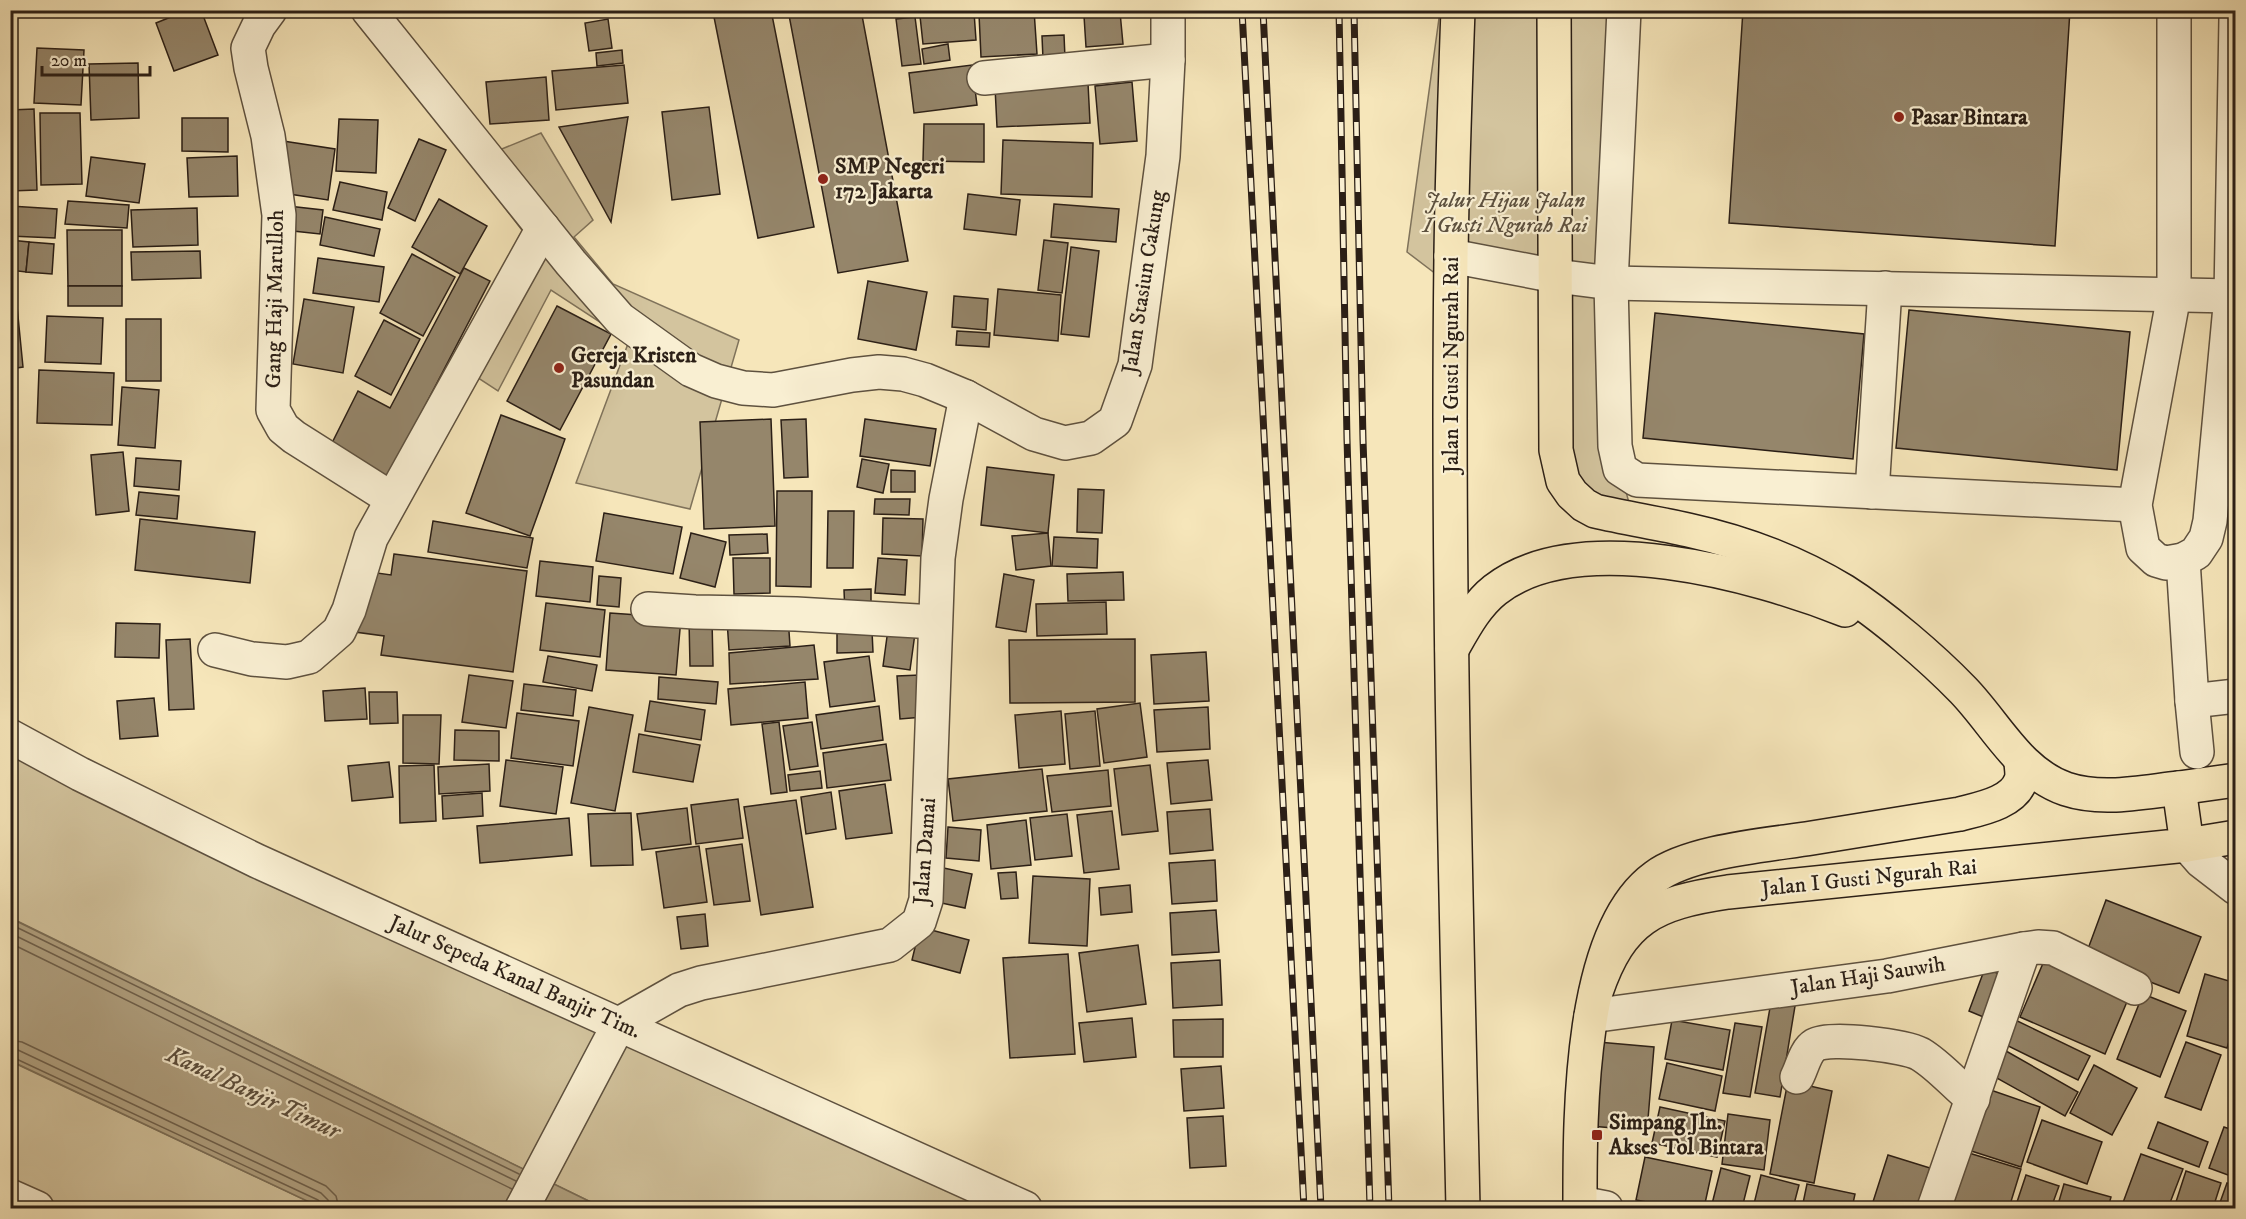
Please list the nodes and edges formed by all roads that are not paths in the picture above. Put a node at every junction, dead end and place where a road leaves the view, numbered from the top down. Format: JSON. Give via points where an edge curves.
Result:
{"nodes":[{"id":1,"x":270,"y":10,"type":"edge"},
{"id":2,"x":368,"y":10,"type":"edge"},
{"id":3,"x":1168,"y":10,"type":"edge"},
{"id":4,"x":1458,"y":10,"type":"edge"},
{"id":5,"x":1554,"y":10,"type":"edge"},
{"id":6,"x":1624,"y":10,"type":"edge"},
{"id":7,"x":2174,"y":10,"type":"edge"},
{"id":8,"x":2235,"y":20,"type":"edge"},
{"id":9,"x":1168,"y":60,"type":"junction"},
{"id":10,"x":984,"y":78,"type":"dead end"},
{"id":11,"x":543,"y":228,"type":"junction"},
{"id":12,"x":1451,"y":256,"type":"junction"},
{"id":13,"x":1556,"y":276,"type":"junction"},
{"id":14,"x":1611,"y":283,"type":"junction"},
{"id":15,"x":1885,"y":288,"type":"junction"},
{"id":16,"x":2174,"y":295,"type":"junction"},
{"id":17,"x":2231,"y":296,"type":"junction"},
{"id":18,"x":966,"y":397,"type":"junction"},
{"id":19,"x":1872,"y":492,"type":"junction"},
{"id":20,"x":392,"y":499,"type":"junction"},
{"id":21,"x":2135,"y":505,"type":"junction"},
{"id":22,"x":2183,"y":560,"type":"junction"},
{"id":23,"x":648,"y":609,"type":"dead end"},
{"id":24,"x":935,"y":622,"type":"junction"},
{"id":25,"x":1452,"y":648,"type":"junction"},
{"id":26,"x":215,"y":650,"type":"dead end"},
{"id":27,"x":1943,"y":672,"type":"junction"},
{"id":28,"x":2235,"y":696,"type":"edge"},
{"id":29,"x":2192,"y":701,"type":"junction"},
{"id":30,"x":10,"y":736,"type":"edge"},
{"id":31,"x":2197,"y":752,"type":"dead end"},
{"id":32,"x":2021,"y":761,"type":"junction"},
{"id":33,"x":2235,"y":780,"type":"edge"},
{"id":34,"x":2179,"y":788,"type":"junction"},
{"id":35,"x":2235,"y":837,"type":"edge"},
{"id":36,"x":2187,"y":845,"type":"junction"},
{"id":37,"x":2235,"y":888,"type":"edge"},
{"id":38,"x":2024,"y":949,"type":"junction"},
{"id":39,"x":2135,"y":988,"type":"dead end"},
{"id":40,"x":1593,"y":1004,"type":"junction"},
{"id":41,"x":619,"y":1024,"type":"junction"},
{"id":42,"x":1797,"y":1077,"type":"dead end"},
{"id":43,"x":1973,"y":1099,"type":"junction"},
{"id":44,"x":10,"y":1196,"type":"edge"},
{"id":45,"x":1589,"y":1207,"type":"edge"},
{"id":46,"x":37,"y":1209,"type":"edge"},
{"id":47,"x":522,"y":1209,"type":"edge"},
{"id":48,"x":1025,"y":1209,"type":"edge"},
{"id":49,"x":1463,"y":1209,"type":"edge"},
{"id":50,"x":1934,"y":1209,"type":"edge"}],
"edges":[{"from":1,"to":20,"type":"street","name":"Gang Haji Marulloh","via":[[248,48],[268,136],[279,215],[273,410],[283,428],[294,437]]},
{"from":2,"to":11,"type":"street","name":"Jalan Stasiun Cakung"},
{"from":3,"to":9,"type":"street","name":"Jalan Stasiun Cakung"},
{"from":4,"to":12,"type":"main road","name":"Jalan I Gusti Ngurah Rai"},
{"from":5,"to":13,"type":"main road"},
{"from":6,"to":14,"type":"street"},
{"from":7,"to":16,"type":"street"},
{"from":8,"to":17,"type":"street"},
{"from":9,"to":10,"type":"street"},
{"from":9,"to":18,"type":"street","name":"Jalan Stasiun Cakung","via":[[1163,156],[1135,365],[1115,421],[1091,438],[1065,443],[1034,434]]},
{"from":11,"to":18,"type":"street","name":"Jalan Stasiun Cakung","via":[[620,319],[691,370],[716,381],[773,390],[852,375],[903,374]]},
{"from":11,"to":20,"type":"street"},
{"from":12,"to":13,"type":"street"},
{"from":12,"to":25,"type":"main road","name":"Jalan I Gusti Ngurah Rai"},
{"from":13,"to":14,"type":"street"},
{"from":13,"to":27,"type":"main road","via":[[1556,450],[1563,481],[1572,494],[1595,511],[1721,538],[1796,565],[1847,593]]},
{"from":14,"to":15,"type":"street"},
{"from":14,"to":19,"type":"street","via":[[1615,446],[1620,469],[1637,480]]},
{"from":15,"to":16,"type":"street"},
{"from":15,"to":19,"type":"street"},
{"from":16,"to":17,"type":"street"},
{"from":16,"to":21,"type":"street"},
{"from":17,"to":22,"type":"street","via":[[2210,521],[2196,554]]},
{"from":18,"to":24,"type":"street","name":"Jalan Damai","via":[[938,558]]},
{"from":19,"to":21,"type":"street"},
{"from":20,"to":26,"type":"street","via":[[370,538],[339,631],[309,657],[287,662]]},
{"from":21,"to":22,"type":"street","via":[[2143,548],[2166,563]]},
{"from":22,"to":29,"type":"street"},
{"from":23,"to":24,"type":"street"},
{"from":24,"to":41,"type":"street","name":"Jalan Damai","via":[[926,900],[919,922],[890,945],[679,990]]},
{"from":25,"to":27,"type":"main road","via":[[1473,614],[1495,590],[1522,574],[1575,561],[1628,558],[1729,575],[1817,599],[1873,625]]},
{"from":25,"to":49,"type":"main road","name":"Jalan I Gusti Ngurah Rai"},
{"from":27,"to":32,"type":"main road","via":[[1982,711]]},
{"from":28,"to":29,"type":"street"},
{"from":29,"to":31,"type":"street"},
{"from":30,"to":41,"type":"street","name":"Jalur Sepeda Kanal Banjir Tim.","via":[[257,861]]},
{"from":32,"to":34,"type":"main road","via":[[2055,784],[2080,793],[2113,795]]},
{"from":32,"to":40,"type":"main road","name":"Jalan I Gusti Ngurah Rai","via":[[2022,780],[2017,787],[1996,803],[1979,809],[1713,855],[1662,872],[1634,897],[1617,924],[1605,952]]},
{"from":33,"to":34,"type":"main road"},
{"from":34,"to":36,"type":"main road"},
{"from":35,"to":36,"type":"main road","name":"Jalan I Gusti Ngurah Rai"},
{"from":36,"to":37,"type":"street"},
{"from":36,"to":40,"type":"main road","name":"Jalan I Gusti Ngurah Rai","via":[[1689,899],[1652,913],[1624,935],[1608,958]]},
{"from":38,"to":39,"type":"street","name":"Jalan Haji Sauwih","via":[[2053,948]]},
{"from":38,"to":40,"type":"street","name":"Jalan Haji Sauwih","via":[[1887,976]]},
{"from":38,"to":43,"type":"street"},
{"from":40,"to":45,"type":"main road","name":"Jalan I Gusti Ngurah Rai","via":[[1582,1096]]},
{"from":41,"to":47,"type":"street"},
{"from":41,"to":48,"type":"street","name":"Jalur Sepeda Kanal Banjir Tim."},
{"from":42,"to":43,"type":"street","via":[[1814,1045],[1860,1042],[1919,1053]]},
{"from":43,"to":50,"type":"street"},
{"from":44,"to":46,"type":"street"}]}
